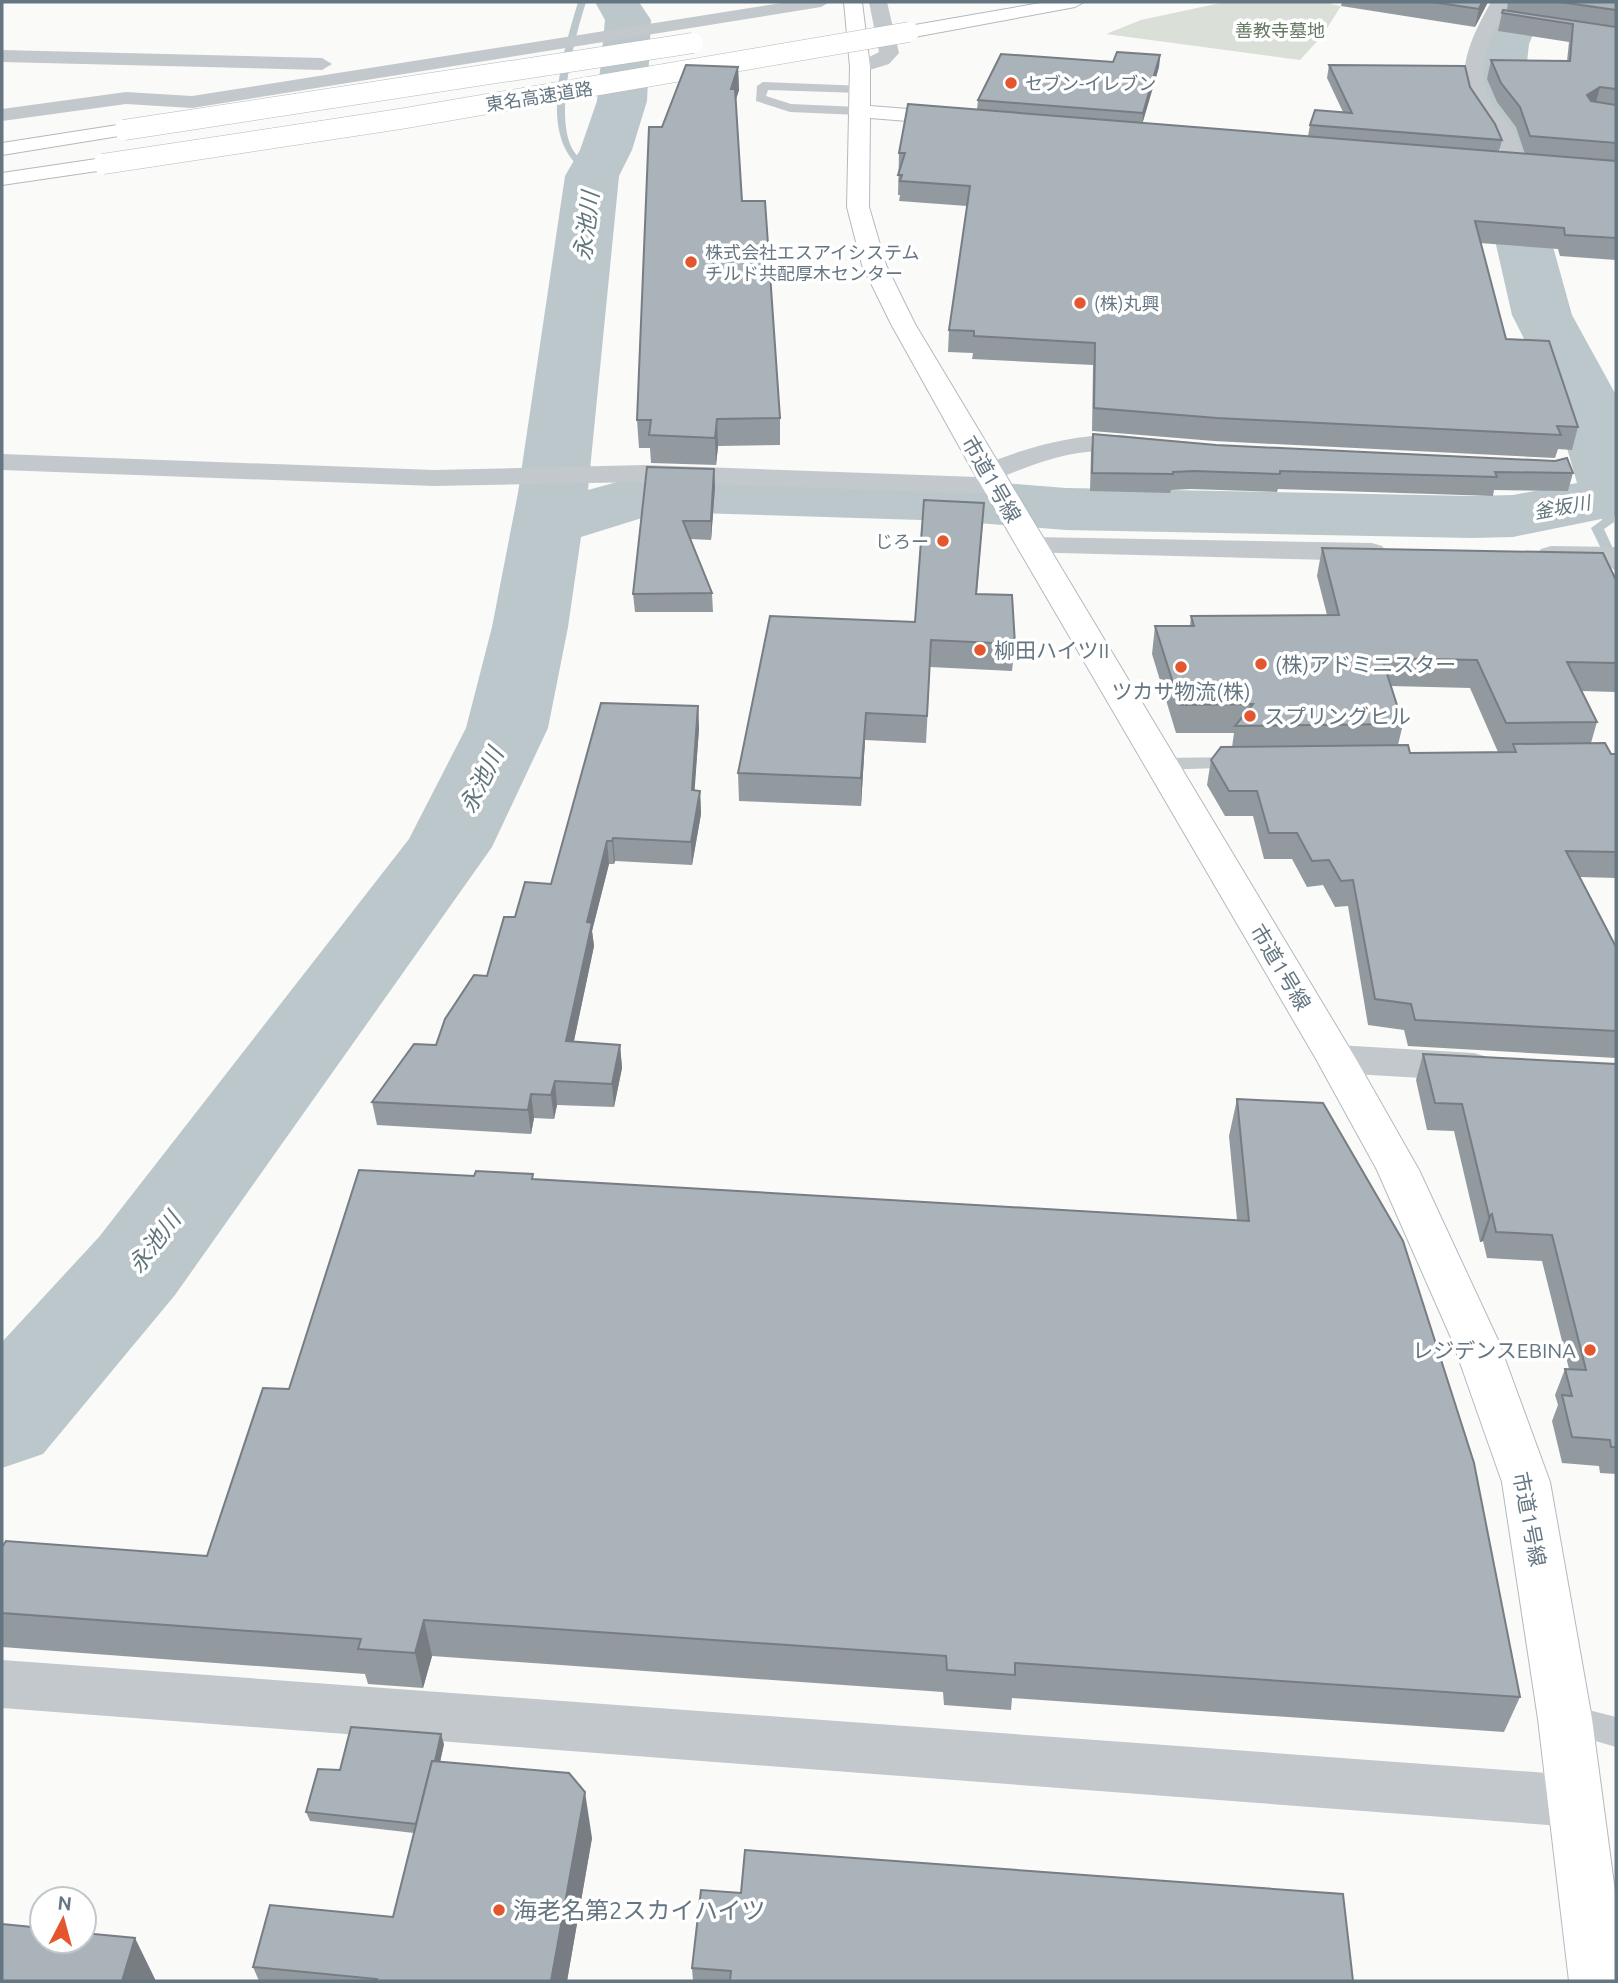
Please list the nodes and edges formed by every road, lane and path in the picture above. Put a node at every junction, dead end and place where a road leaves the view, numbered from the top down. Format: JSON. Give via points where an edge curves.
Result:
{"nodes":[{"id":1,"x":821,"y":2,"type":"edge"},
{"id":2,"x":853,"y":2,"type":"edge"},
{"id":3,"x":878,"y":2,"type":"edge"},
{"id":4,"x":1075,"y":2,"type":"edge"},
{"id":5,"x":901,"y":8,"type":"dead end"},
{"id":6,"x":1499,"y":15,"type":"edge"},
{"id":7,"x":754,"y":33,"type":"dead end"},
{"id":8,"x":714,"y":40,"type":"dead end"},
{"id":9,"x":2,"y":56,"type":"edge"},
{"id":10,"x":423,"y":66,"type":"junction"},
{"id":11,"x":860,"y":67,"type":"junction"},
{"id":12,"x":859,"y":100,"type":"junction"},
{"id":13,"x":2,"y":115,"type":"edge"},
{"id":14,"x":982,"y":121,"type":"edge"},
{"id":15,"x":2,"y":149,"type":"edge"},
{"id":16,"x":1486,"y":162,"type":"edge"},
{"id":17,"x":1525,"y":165,"type":"joint"},
{"id":18,"x":2,"y":179,"type":"edge"},
{"id":19,"x":1174,"y":448,"type":"edge"},
{"id":20,"x":2,"y":462,"type":"edge"},
{"id":21,"x":1006,"y":504,"type":"junction"},
{"id":22,"x":1402,"y":552,"type":"edge"},
{"id":23,"x":1526,"y":554,"type":"edge"},
{"id":24,"x":1605,"y":556,"type":"edge"},
{"id":25,"x":1257,"y":763,"type":"edge"},
{"id":26,"x":1160,"y":764,"type":"junction"},
{"id":27,"x":1336,"y":1059,"type":"junction"},
{"id":28,"x":1509,"y":1069,"type":"edge"},
{"id":29,"x":2,"y":1684,"type":"edge"},
{"id":30,"x":1565,"y":1719,"type":"junction"},
{"id":31,"x":1616,"y":1732,"type":"edge"},
{"id":32,"x":1575,"y":1801,"type":"junction"},
{"id":33,"x":1598,"y":1981,"type":"edge"}],
"edges":[{"from":1,"to":10,"type":"street"},
{"from":2,"to":11,"type":"main road","name":"市道1号線"},
{"from":3,"to":11,"type":"street","via":[[889,53]]},
{"from":4,"to":18,"type":"main road","name":"東名高速道路","bridge":true,"via":[[400,119]]},
{"from":5,"to":7,"type":"main road"},
{"from":6,"to":17,"type":"street","via":[[1477,50],[1476,94],[1508,133]]},
{"from":8,"to":15,"type":"main road","name":"東名高速道路","bridge":true},
{"from":9,"to":10,"type":"street"},
{"from":10,"to":13,"type":"street","via":[[192,102],[126,98]]},
{"from":11,"to":12,"type":"main road","name":"市道1号線"},
{"from":12,"to":12,"type":"lane","via":[[790,108],[760,98],[763,86]]},
{"from":12,"to":14,"type":"main road"},
{"from":12,"to":21,"type":"main road","name":"市道1号線","via":[[858,207],[874,265]]},
{"from":16,"to":17,"type":"main road"},
{"from":19,"to":21,"type":"street","via":[[1087,441],[1051,448]]},
{"from":20,"to":21,"type":"street","via":[[434,478],[607,474]]},
{"from":21,"to":22,"type":"street"},
{"from":21,"to":26,"type":"main road","name":"市道1号線"},
{"from":23,"to":24,"type":"street"},
{"from":25,"to":26,"type":"lane"},
{"from":26,"to":27,"type":"main road","name":"市道1号線"},
{"from":27,"to":28,"type":"street"},
{"from":27,"to":30,"type":"main road","name":"市道1号線","via":[[1440,1256],[1527,1482]]},
{"from":29,"to":32,"type":"street"},
{"from":30,"to":31,"type":"lane"},
{"from":30,"to":32,"type":"main road","name":"市道1号線"},
{"from":32,"to":33,"type":"main road","name":"市道1号線"}]}
